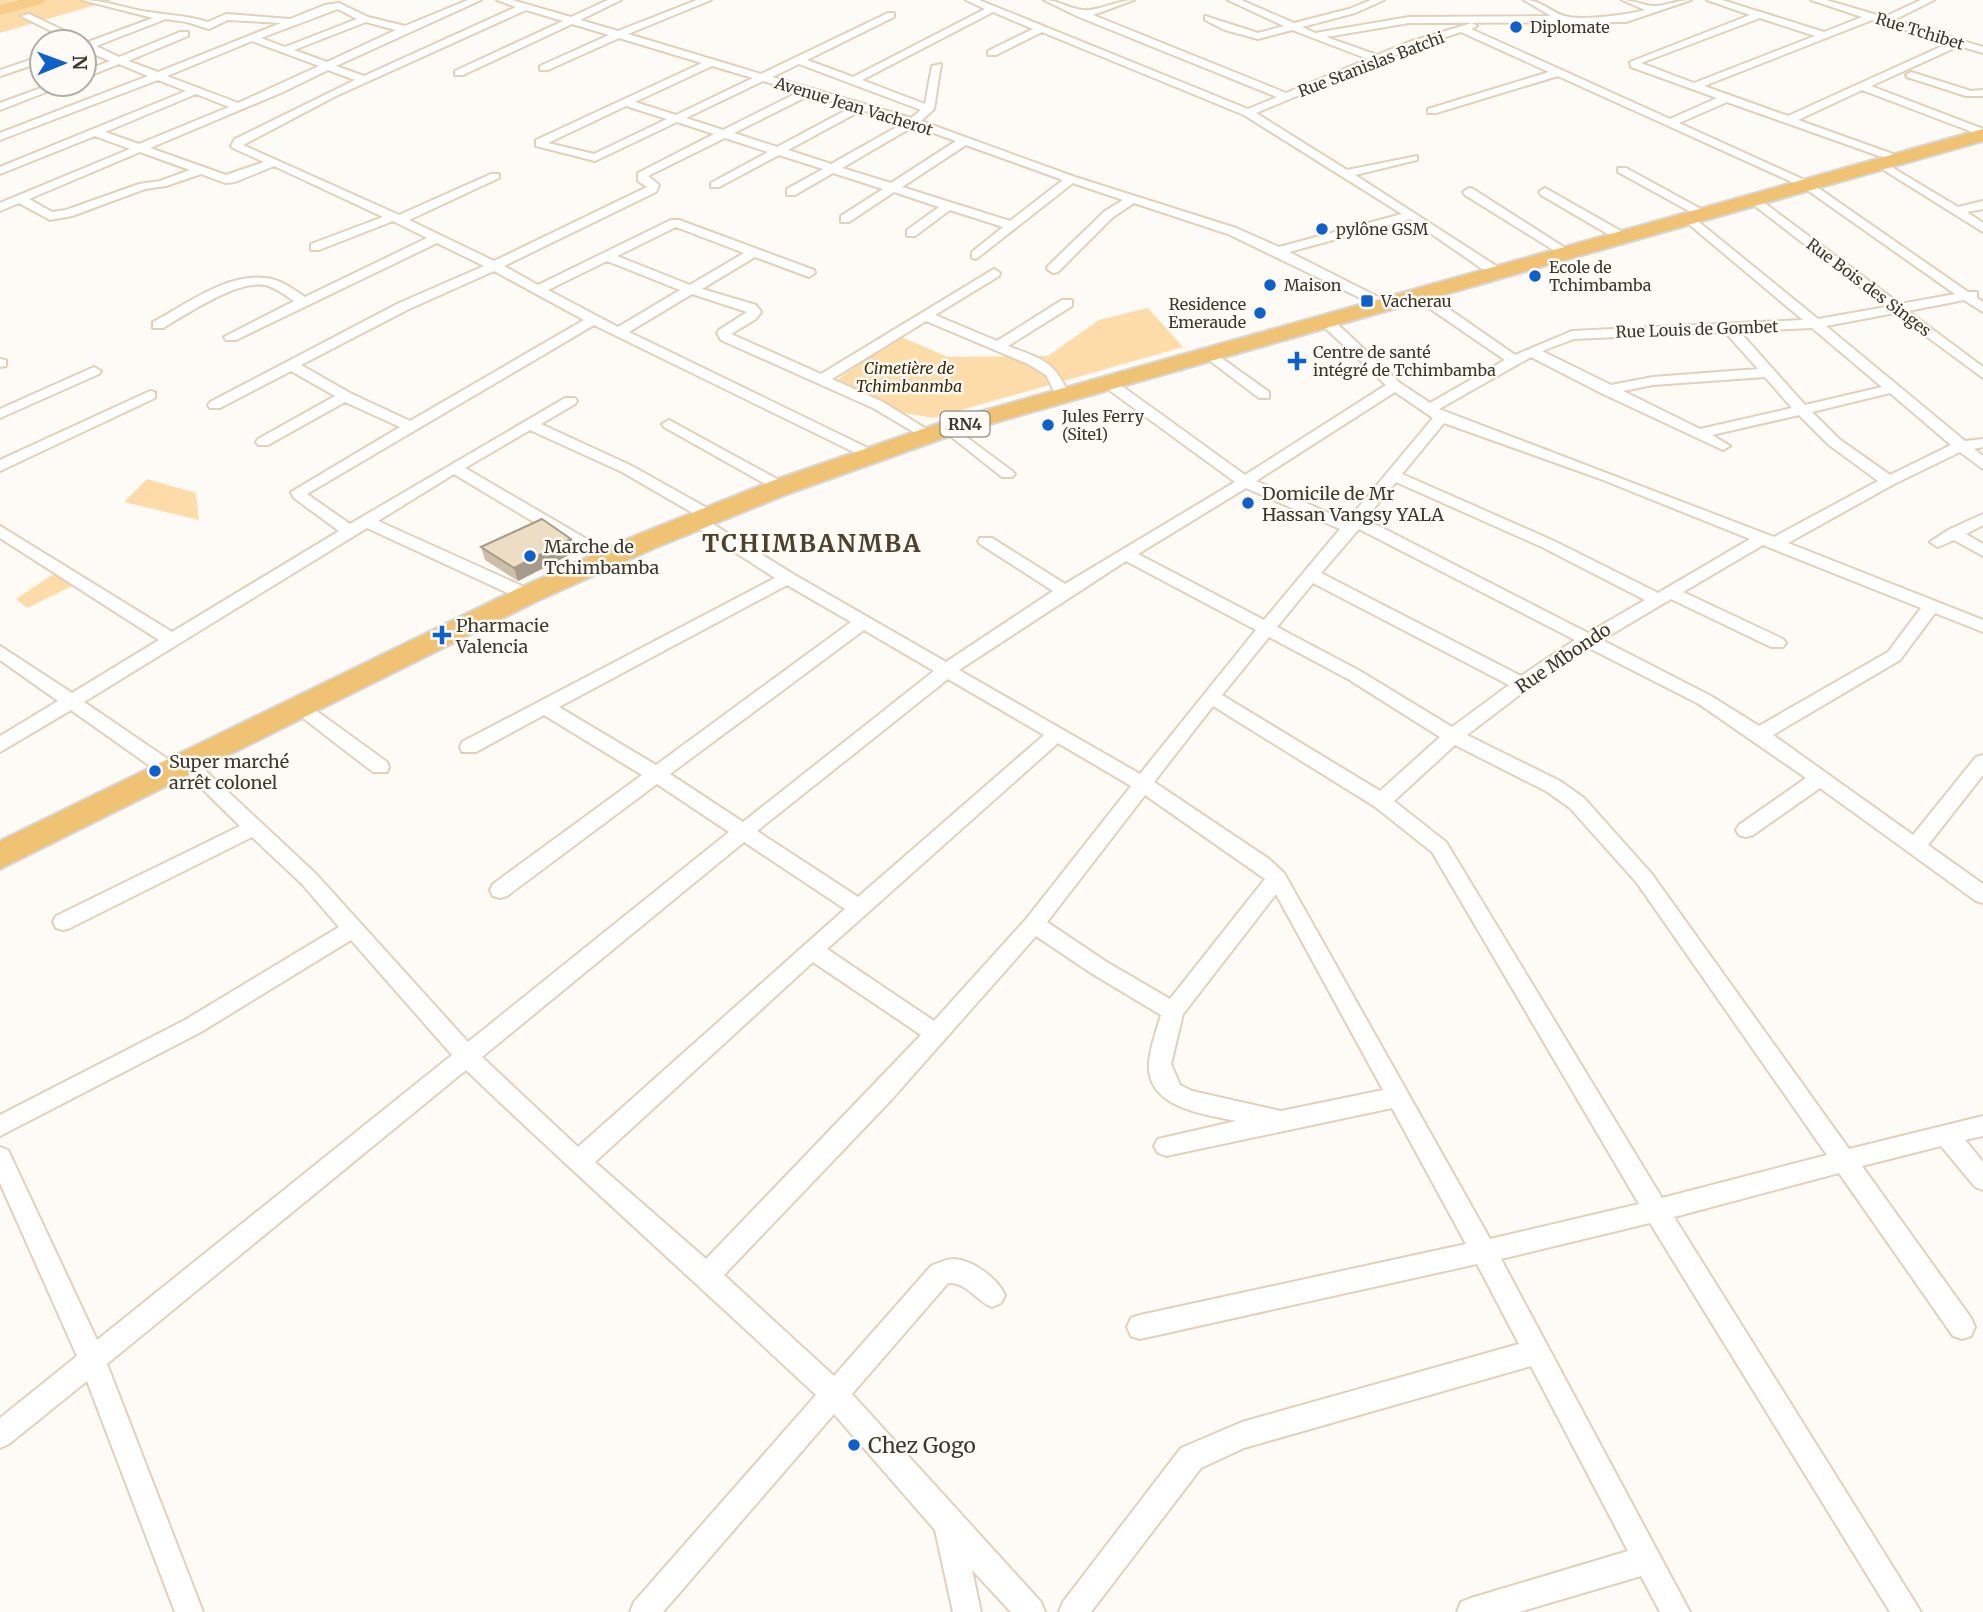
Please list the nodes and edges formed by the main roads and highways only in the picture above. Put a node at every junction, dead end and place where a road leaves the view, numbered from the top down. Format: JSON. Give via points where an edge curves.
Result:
{"nodes":[{"id":1,"x":1983,"y":134,"type":"edge"},
{"id":2,"x":0,"y":856,"type":"edge"}],
"edges":[{"from":1,"to":2,"type":"highway","number":"RN4","via":[[939,432],[781,487],[527,596]]}]}
